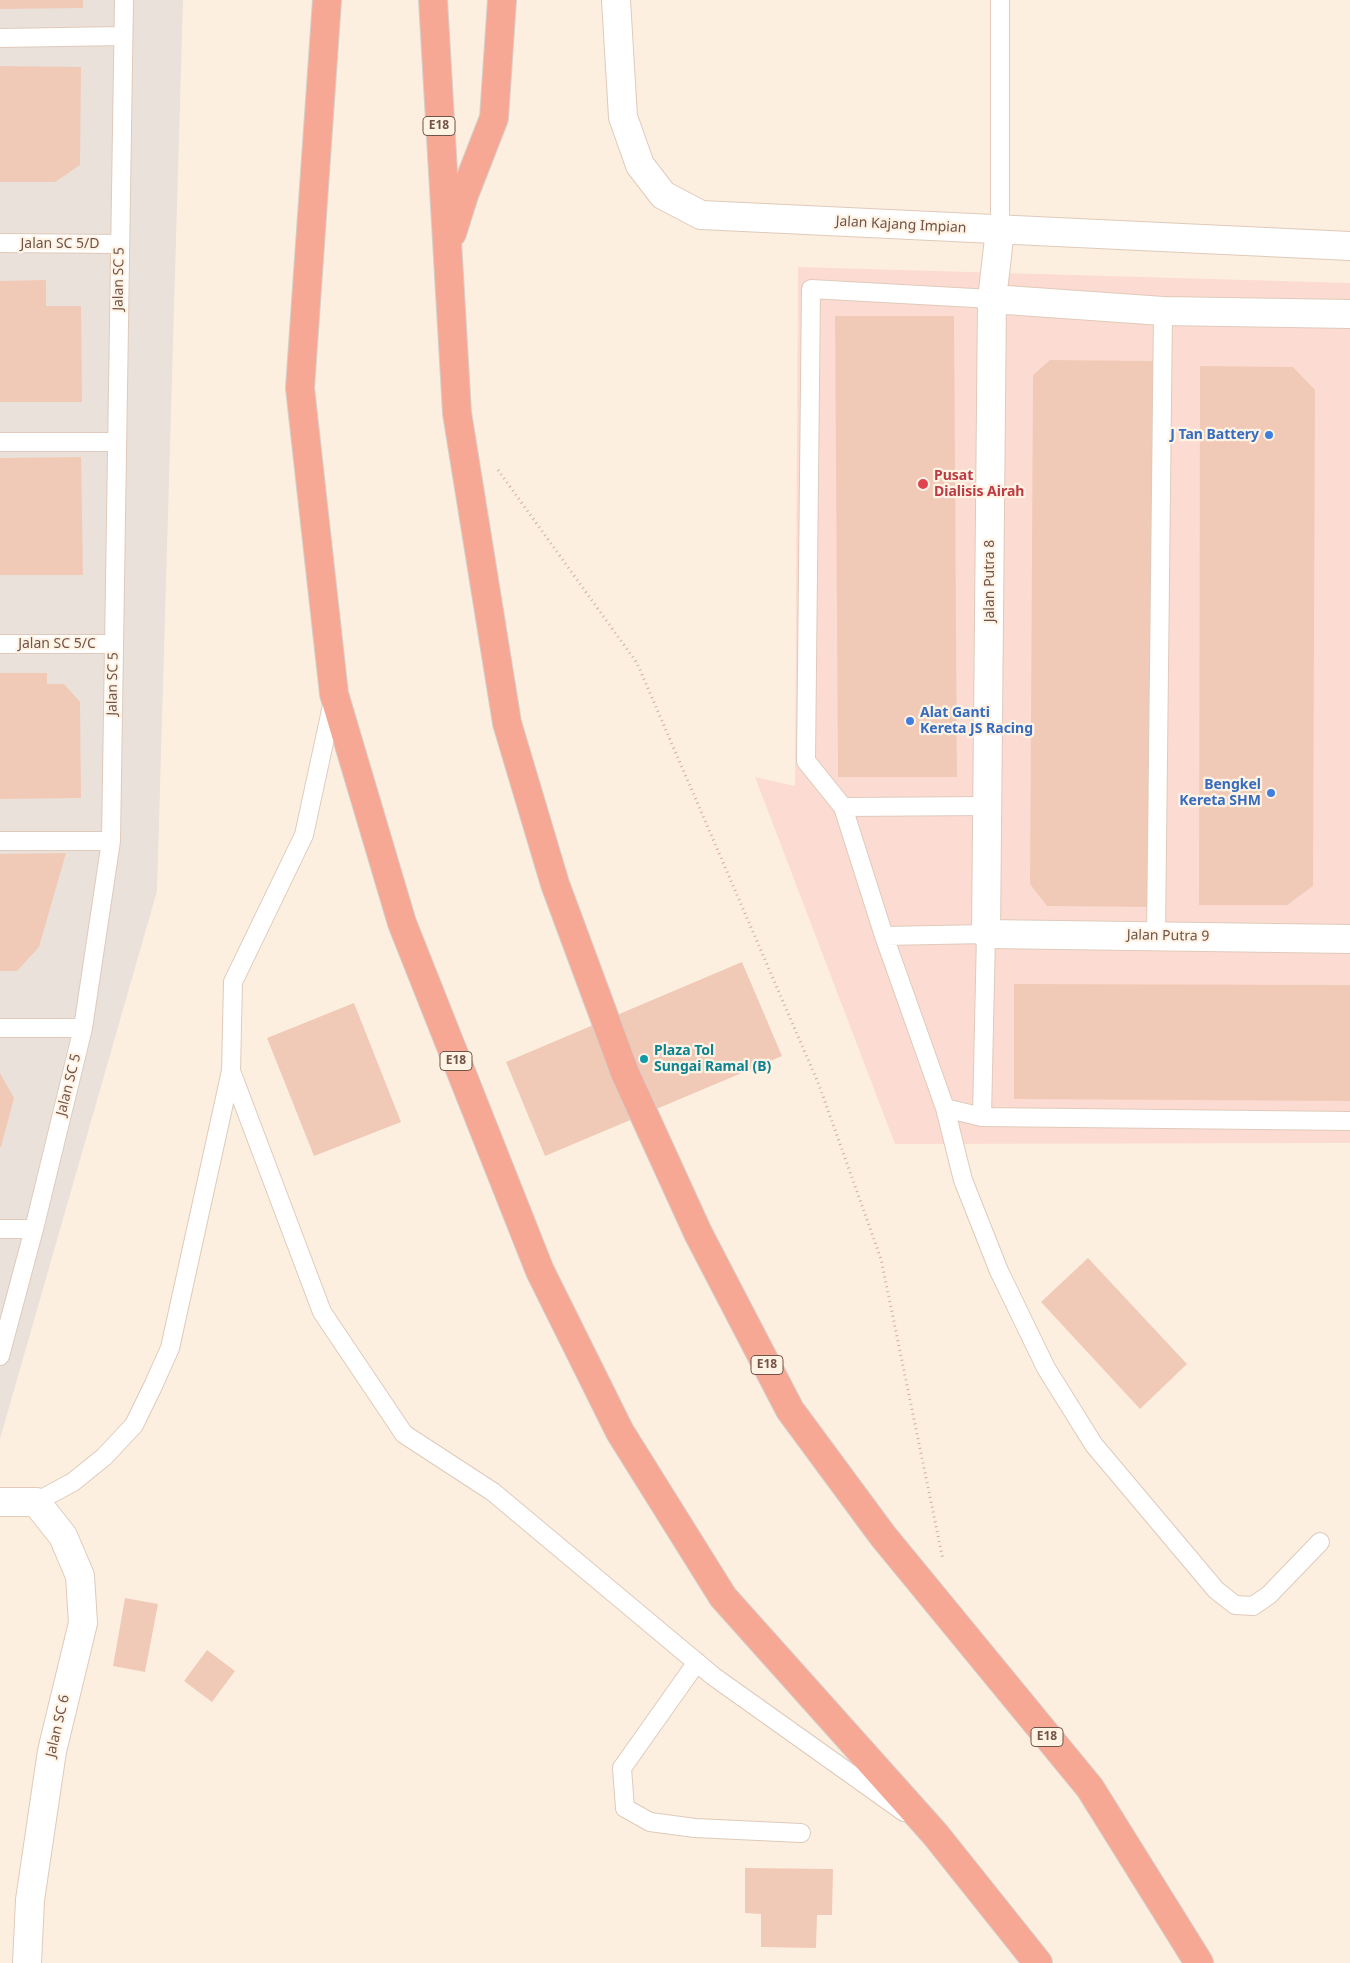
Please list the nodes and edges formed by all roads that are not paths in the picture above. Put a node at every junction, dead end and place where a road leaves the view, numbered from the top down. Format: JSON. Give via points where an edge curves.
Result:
{"nodes":[{"id":1,"x":124,"y":0,"type":"edge"},
{"id":2,"x":327,"y":0,"type":"edge"},
{"id":3,"x":433,"y":0,"type":"edge"},
{"id":4,"x":502,"y":0,"type":"edge"},
{"id":5,"x":616,"y":0,"type":"edge"},
{"id":6,"x":1000,"y":0,"type":"edge"},
{"id":7,"x":123,"y":36,"type":"junction"},
{"id":8,"x":0,"y":38,"type":"edge"},
{"id":9,"x":1000,"y":230,"type":"junction"},
{"id":10,"x":0,"y":243,"type":"edge"},
{"id":11,"x":120,"y":244,"type":"junction"},
{"id":12,"x":1350,"y":246,"type":"edge"},
{"id":13,"x":446,"y":252,"type":"junction"},
{"id":14,"x":992,"y":299,"type":"junction"},
{"id":15,"x":1163,"y":311,"type":"junction"},
{"id":16,"x":1350,"y":314,"type":"edge"},
{"id":17,"x":0,"y":442,"type":"edge"},
{"id":18,"x":117,"y":442,"type":"junction"},
{"id":19,"x":0,"y":644,"type":"edge"},
{"id":20,"x":114,"y":644,"type":"junction"},
{"id":21,"x":334,"y":694,"type":"junction"},
{"id":22,"x":988,"y":806,"type":"junction"},
{"id":23,"x":843,"y":807,"type":"junction"},
{"id":24,"x":0,"y":840,"type":"edge"},
{"id":25,"x":111,"y":841,"type":"junction"},
{"id":26,"x":986,"y":934,"type":"junction"},
{"id":27,"x":884,"y":936,"type":"junction"},
{"id":28,"x":1156,"y":936,"type":"junction"},
{"id":29,"x":1350,"y":939,"type":"edge"},
{"id":30,"x":0,"y":1028,"type":"edge"},
{"id":31,"x":83,"y":1028,"type":"junction"},
{"id":32,"x":231,"y":1071,"type":"junction"},
{"id":33,"x":945,"y":1108,"type":"junction"},
{"id":34,"x":982,"y":1117,"type":"junction"},
{"id":35,"x":1350,"y":1121,"type":"edge"},
{"id":36,"x":0,"y":1229,"type":"edge"},
{"id":37,"x":34,"y":1229,"type":"junction"},
{"id":38,"x":0,"y":1356,"type":"edge"},
{"id":39,"x":0,"y":1502,"type":"edge"},
{"id":40,"x":36,"y":1502,"type":"junction"},
{"id":41,"x":1320,"y":1542,"type":"dead end"},
{"id":42,"x":697,"y":1662,"type":"junction"},
{"id":43,"x":801,"y":1833,"type":"dead end"},
{"id":44,"x":934,"y":1834,"type":"junction"},
{"id":45,"x":27,"y":1963,"type":"edge"},
{"id":46,"x":1038,"y":1963,"type":"edge"},
{"id":47,"x":1199,"y":1963,"type":"edge"}],
"edges":[{"from":1,"to":7,"type":"lane","name":"Jalan SC 5"},
{"from":2,"to":21,"type":"highway","number":"E18","via":[[300,388]]},
{"from":3,"to":13,"type":"highway","number":"E18"},
{"from":4,"to":13,"type":"highway","via":[[494,118],[464,194]]},
{"from":5,"to":9,"type":"street","name":"Jalan Kajang Impian","via":[[623,117],[640,165],[662,196],[701,215]]},
{"from":6,"to":9,"type":"lane"},
{"from":7,"to":8,"type":"lane"},
{"from":7,"to":11,"type":"lane","name":"Jalan SC 5"},
{"from":9,"to":12,"type":"street","name":"Jalan Kajang Impian"},
{"from":9,"to":14,"type":"street","name":"Jalan Putra 8"},
{"from":10,"to":11,"type":"lane","name":"Jalan SC 5/D"},
{"from":11,"to":18,"type":"lane","name":"Jalan SC 5"},
{"from":13,"to":47,"type":"highway","number":"E18","via":[[457,413],[507,723],[555,884],[625,1073],[698,1233],[790,1410],[883,1536],[1090,1788]]},
{"from":14,"to":15,"type":"street"},
{"from":14,"to":22,"type":"street","name":"Jalan Putra 8"},
{"from":14,"to":23,"type":"lane","via":[[811,288],[806,761]]},
{"from":15,"to":16,"type":"street"},
{"from":15,"to":28,"type":"lane"},
{"from":17,"to":18,"type":"lane"},
{"from":18,"to":20,"type":"lane","name":"Jalan SC 5"},
{"from":19,"to":20,"type":"lane","name":"Jalan SC 5/C"},
{"from":20,"to":25,"type":"lane","name":"Jalan SC 5"},
{"from":21,"to":32,"type":"lane","via":[[304,835],[232,982]]},
{"from":21,"to":44,"type":"highway","number":"E18","via":[[402,923],[540,1271],[620,1432],[723,1596]]},
{"from":22,"to":23,"type":"lane"},
{"from":22,"to":26,"type":"street","name":"Jalan Putra 8"},
{"from":23,"to":27,"type":"lane"},
{"from":24,"to":25,"type":"lane"},
{"from":25,"to":31,"type":"lane","name":"Jalan SC 5"},
{"from":26,"to":27,"type":"lane"},
{"from":26,"to":28,"type":"street","name":"Jalan Putra 9"},
{"from":26,"to":34,"type":"lane"},
{"from":27,"to":33,"type":"lane"},
{"from":28,"to":29,"type":"street","name":"Jalan Putra 9"},
{"from":30,"to":31,"type":"lane"},
{"from":31,"to":37,"type":"lane","name":"Jalan SC 5"},
{"from":32,"to":40,"type":"lane","via":[[170,1348],[153,1386],[134,1425],[104,1457],[73,1482]]},
{"from":32,"to":42,"type":"lane","via":[[322,1312],[404,1434],[494,1492]]},
{"from":33,"to":34,"type":"lane"},
{"from":33,"to":41,"type":"lane","via":[[963,1180],[999,1271],[1046,1368],[1094,1445],[1216,1590],[1234,1605],[1253,1606],[1269,1596]]},
{"from":34,"to":35,"type":"lane"},
{"from":36,"to":37,"type":"lane"},
{"from":37,"to":38,"type":"lane","name":"Jalan SC 5"},
{"from":39,"to":40,"type":"street"},
{"from":40,"to":45,"type":"street","name":"Jalan SC 6","via":[[63,1536],[80,1576],[83,1623],[52,1751],[30,1900]]},
{"from":42,"to":43,"type":"lane","via":[[622,1768],[625,1808],[650,1822]]},
{"from":42,"to":44,"type":"lane"},
{"from":44,"to":46,"type":"highway","number":"E18"}]}
